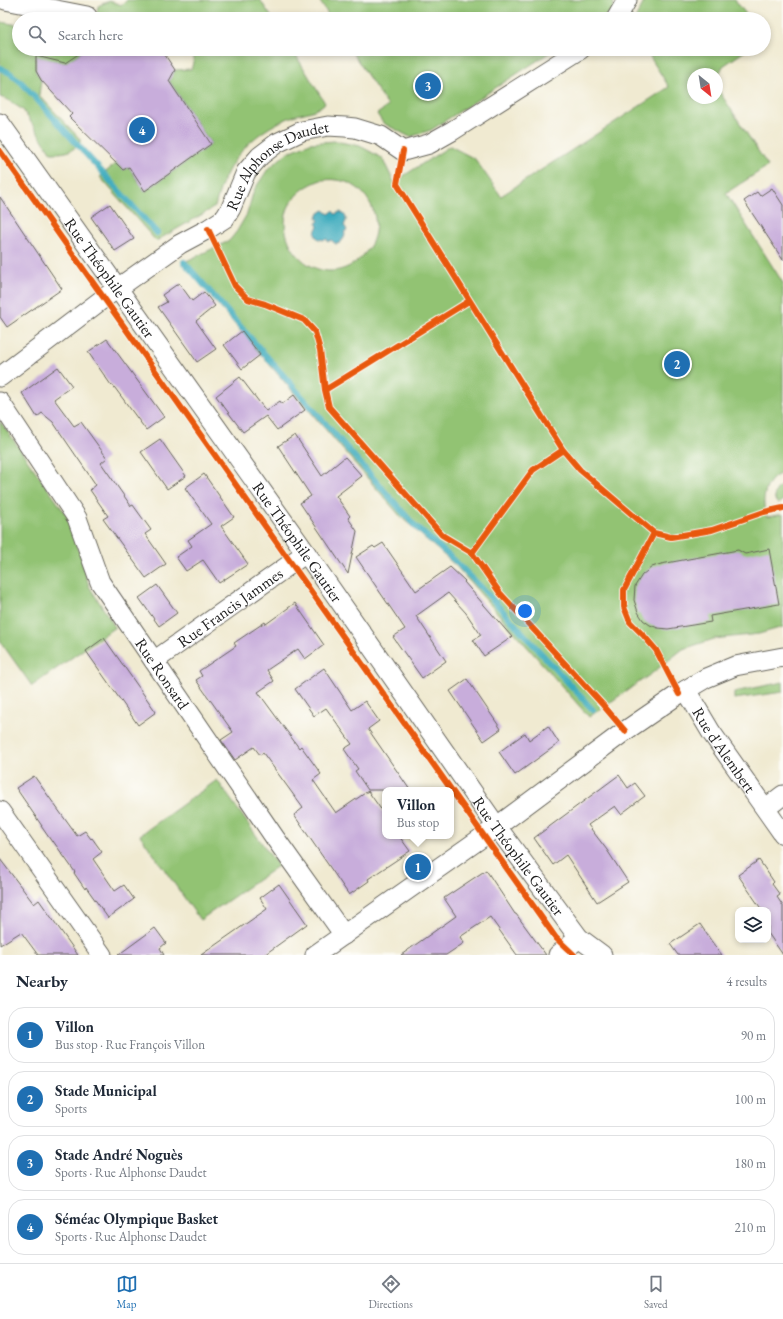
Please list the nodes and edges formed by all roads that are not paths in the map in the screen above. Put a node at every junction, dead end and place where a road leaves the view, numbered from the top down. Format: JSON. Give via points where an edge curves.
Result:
{"nodes":[{"id":1,"x":5,"y":0,"type":"edge"},
{"id":2,"x":627,"y":0,"type":"edge"},
{"id":3,"x":66,"y":12,"type":"edge"},
{"id":4,"x":620,"y":12,"type":"edge"},
{"id":5,"x":570,"y":56,"type":"edge"},
{"id":6,"x":0,"y":124,"type":"edge"},
{"id":7,"x":117,"y":289,"type":"junction"},
{"id":8,"x":0,"y":377,"type":"edge"},
{"id":9,"x":0,"y":402,"type":"edge"},
{"id":10,"x":306,"y":553,"type":"junction"},
{"id":11,"x":783,"y":657,"type":"edge"},
{"id":12,"x":154,"y":661,"type":"junction"},
{"id":13,"x":686,"y":690,"type":"junction"},
{"id":14,"x":783,"y":795,"type":"edge"},
{"id":15,"x":766,"y":808,"type":"junction"},
{"id":16,"x":0,"y":811,"type":"edge"},
{"id":17,"x":497,"y":826,"type":"junction"},
{"id":18,"x":783,"y":834,"type":"edge"},
{"id":19,"x":344,"y":935,"type":"junction"},
{"id":20,"x":579,"y":938,"type":"junction"},
{"id":21,"x":102,"y":955,"type":"edge"},
{"id":22,"x":315,"y":955,"type":"edge"},
{"id":23,"x":558,"y":955,"type":"edge"},
{"id":24,"x":602,"y":955,"type":"edge"}],
"edges":[{"from":1,"to":3,"type":"street"},
{"from":2,"to":4,"type":"street"},
{"from":5,"to":7,"type":"street","name":"Rue Alphonse Daudet","via":[[429,144],[403,151],[381,136],[355,128],[328,126],[302,131],[277,143],[260,156],[246,172],[225,218],[180,244]]},
{"from":6,"to":7,"type":"street","name":"Rue Théophile Gautier"},
{"from":7,"to":8,"type":"street","name":"Rue Alphonse Daudet"},
{"from":7,"to":10,"type":"street","name":"Rue Théophile Gautier"},
{"from":9,"to":12,"type":"street","name":"Rue Ronsard","via":[[77,518],[100,582]]},
{"from":10,"to":12,"type":"street","name":"Rue Francis Jammes"},
{"from":10,"to":17,"type":"street","name":"Rue Théophile Gautier"},
{"from":11,"to":13,"type":"street","via":[[735,666]]},
{"from":12,"to":19,"type":"street","name":"Rue Ronsard"},
{"from":13,"to":15,"type":"street","name":"Rue d'Alembert","via":[[711,732]]},
{"from":13,"to":17,"type":"street"},
{"from":14,"to":15,"type":"street","name":"Rue d'Alembert"},
{"from":15,"to":18,"type":"street","name":"Rue d'Alembert"},
{"from":16,"to":21,"type":"street"},
{"from":17,"to":19,"type":"street"},
{"from":17,"to":20,"type":"street","name":"Rue Théophile Gautier"},
{"from":19,"to":22,"type":"street"},
{"from":20,"to":23,"type":"street"},
{"from":20,"to":24,"type":"street","name":"Rue Théophile Gautier"}]}
